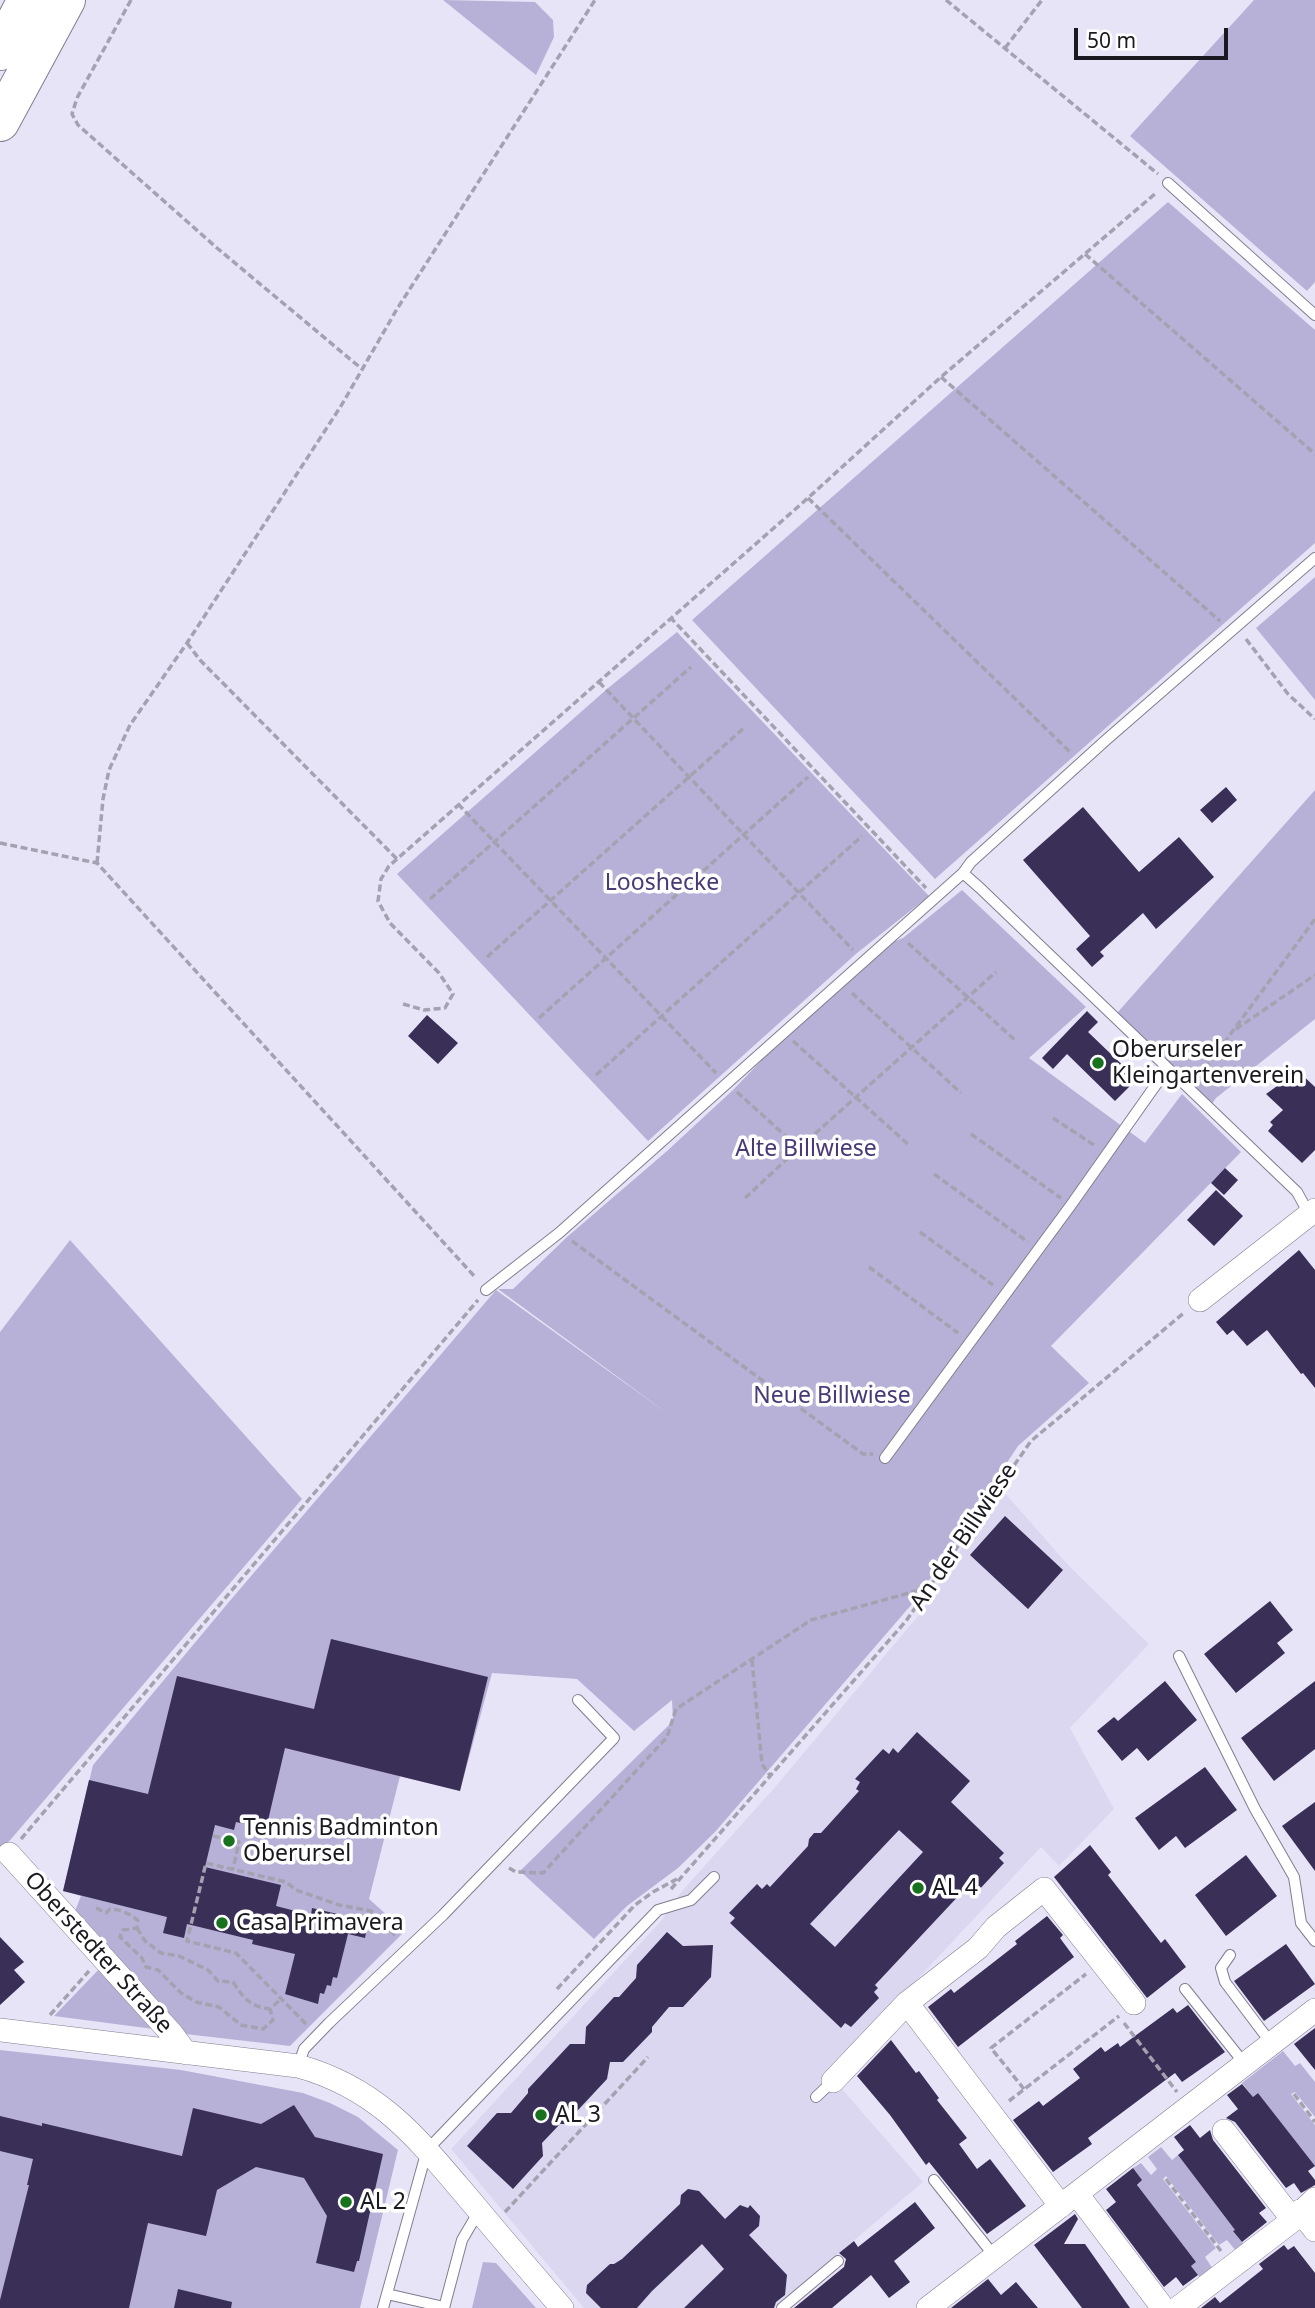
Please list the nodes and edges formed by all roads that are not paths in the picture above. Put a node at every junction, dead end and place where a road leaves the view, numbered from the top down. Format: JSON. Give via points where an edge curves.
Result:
{"nodes":[{"id":1,"x":27,"y":0,"type":"edge"},
{"id":2,"x":66,"y":0,"type":"edge"},
{"id":3,"x":0,"y":51,"type":"edge"},
{"id":4,"x":0,"y":122,"type":"edge"},
{"id":5,"x":1168,"y":183,"type":"road end"},
{"id":6,"x":1315,"y":315,"type":"edge"},
{"id":7,"x":1315,"y":558,"type":"edge"},
{"id":8,"x":963,"y":873,"type":"junction"},
{"id":9,"x":1167,"y":1069,"type":"junction"},
{"id":10,"x":1313,"y":1215,"type":"edge"},
{"id":11,"x":486,"y":1290,"type":"road end"},
{"id":12,"x":1200,"y":1300,"type":"road end"},
{"id":13,"x":886,"y":1458,"type":"road end"},
{"id":14,"x":1179,"y":1656,"type":"dead end"},
{"id":15,"x":578,"y":1700,"type":"dead end"},
{"id":16,"x":9,"y":1854,"type":"road end"},
{"id":17,"x":714,"y":1877,"type":"dead end"},
{"id":18,"x":1315,"y":1941,"type":"edge"},
{"id":19,"x":1230,"y":1955,"type":"dead end"},
{"id":20,"x":1185,"y":1989,"type":"dead end"},
{"id":21,"x":907,"y":2003,"type":"junction"},
{"id":22,"x":1126,"y":2010,"type":"road end"},
{"id":23,"x":1315,"y":2010,"type":"edge"},
{"id":24,"x":0,"y":2030,"type":"edge"},
{"id":25,"x":1271,"y":2043,"type":"junction"},
{"id":26,"x":186,"y":2053,"type":"junction"},
{"id":27,"x":1244,"y":2063,"type":"junction"},
{"id":28,"x":298,"y":2066,"type":"junction"},
{"id":29,"x":833,"y":2081,"type":"joint"},
{"id":30,"x":816,"y":2097,"type":"dead end"},
{"id":31,"x":1224,"y":2131,"type":"dead end"},
{"id":32,"x":427,"y":2150,"type":"junction"},
{"id":33,"x":934,"y":2180,"type":"dead end"},
{"id":34,"x":1069,"y":2200,"type":"junction"},
{"id":35,"x":1303,"y":2210,"type":"edge"},
{"id":36,"x":485,"y":2219,"type":"junction"},
{"id":37,"x":1315,"y":2230,"type":"edge"},
{"id":38,"x":995,"y":2257,"type":"junction"},
{"id":39,"x":838,"y":2261,"type":"dead end"},
{"id":40,"x":387,"y":2294,"type":"junction"},
{"id":41,"x":383,"y":2308,"type":"edge"},
{"id":42,"x":444,"y":2308,"type":"edge"},
{"id":43,"x":562,"y":2308,"type":"edge"},
{"id":44,"x":782,"y":2308,"type":"edge"},
{"id":45,"x":928,"y":2308,"type":"edge"},
{"id":46,"x":1163,"y":2308,"type":"edge"},
{"id":47,"x":1178,"y":2308,"type":"edge"}],
"edges":[{"from":1,"to":3,"type":"highway"},
{"from":2,"to":4,"type":"highway"},
{"from":5,"to":6,"type":"lane"},
{"from":7,"to":8,"type":"lane"},
{"from":8,"to":9,"type":"lane"},
{"from":8,"to":11,"type":"lane","via":[[559,1233]]},
{"from":9,"to":10,"type":"lane","via":[[1297,1192]]},
{"from":9,"to":13,"type":"lane"},
{"from":10,"to":12,"type":"street"},
{"from":14,"to":18,"type":"lane","via":[[1294,1877],[1301,1923]]},
{"from":15,"to":28,"type":"lane","via":[[614,1738],[304,2049]]},
{"from":16,"to":26,"type":"street","name":"Oberstedter Straße"},
{"from":17,"to":32,"type":"lane","via":[[691,1900],[658,1910]]},
{"from":19,"to":25,"type":"lane","via":[[1221,1968],[1225,1982]]},
{"from":20,"to":27,"type":"lane"},
{"from":21,"to":22,"type":"street","via":[[1044,1889],[1101,1962]]},
{"from":21,"to":29,"type":"street"},
{"from":21,"to":34,"type":"street","via":[[991,2114]]},
{"from":23,"to":25,"type":"street"},
{"from":24,"to":26,"type":"street","name":"Oberstedter Straße"},
{"from":25,"to":27,"type":"street"},
{"from":26,"to":28,"type":"street","name":"Oberstedter Straße"},
{"from":27,"to":34,"type":"street"},
{"from":28,"to":32,"type":"street","name":"Oberstedter Straße","via":[[364,2094]]},
{"from":29,"to":30,"type":"lane"},
{"from":31,"to":35,"type":"street"},
{"from":32,"to":36,"type":"street","name":"Oberstedter Straße"},
{"from":32,"to":40,"type":"lane"},
{"from":33,"to":38,"type":"lane"},
{"from":34,"to":38,"type":"street"},
{"from":34,"to":46,"type":"street"},
{"from":35,"to":37,"type":"street"},
{"from":35,"to":47,"type":"street"},
{"from":36,"to":42,"type":"lane","via":[[462,2240]]},
{"from":36,"to":43,"type":"street","name":"Oberstedter Straße"},
{"from":38,"to":45,"type":"street"},
{"from":39,"to":44,"type":"lane"},
{"from":40,"to":41,"type":"lane"},
{"from":40,"to":42,"type":"lane"}]}
